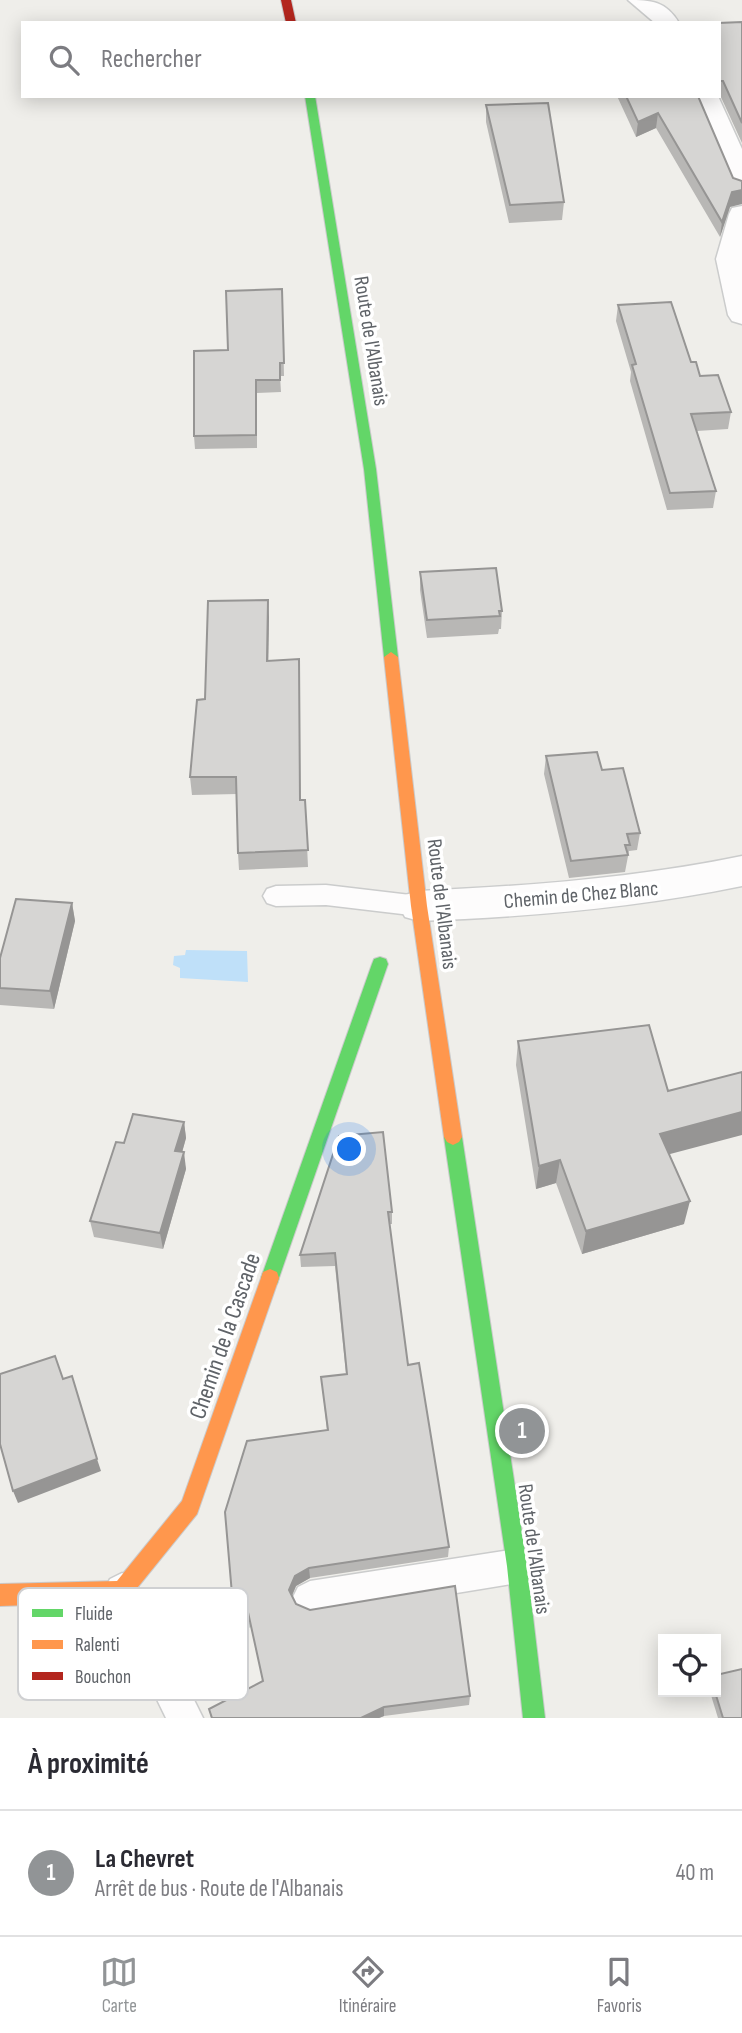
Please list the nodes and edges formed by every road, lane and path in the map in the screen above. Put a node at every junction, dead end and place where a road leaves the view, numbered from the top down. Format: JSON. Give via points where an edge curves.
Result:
{"nodes":[{"id":1,"x":286,"y":0,"type":"edge"},
{"id":2,"x":640,"y":0,"type":"edge"},
{"id":3,"x":291,"y":21,"type":"edge"},
{"id":4,"x":666,"y":21,"type":"edge"},
{"id":5,"x":312,"y":98,"type":"edge"},
{"id":6,"x":706,"y":98,"type":"edge"},
{"id":7,"x":742,"y":186,"type":"edge"},
{"id":8,"x":742,"y":214,"type":"edge"},
{"id":9,"x":742,"y":315,"type":"edge"},
{"id":10,"x":742,"y":871,"type":"edge"},
{"id":11,"x":276,"y":896,"type":"dead end"},
{"id":12,"x":419,"y":906,"type":"junction"},
{"id":13,"x":380,"y":964,"type":"dead end"},
{"id":14,"x":517,"y":1566,"type":"junction"},
{"id":15,"x":124,"y":1588,"type":"edge"},
{"id":16,"x":18,"y":1594,"type":"edge"},
{"id":17,"x":0,"y":1595,"type":"edge"},
{"id":18,"x":310,"y":1599,"type":"joint"},
{"id":19,"x":248,"y":1625,"type":"edge"},
{"id":20,"x":176,"y":1700,"type":"edge"},
{"id":21,"x":185,"y":1718,"type":"edge"},
{"id":22,"x":534,"y":1718,"type":"edge"}],
"edges":[{"from":1,"to":3,"type":"main road"},
{"from":2,"to":4,"type":"street"},
{"from":5,"to":12,"type":"main road","name":"Route de l'Albanais","via":[[370,469]]},
{"from":6,"to":7,"type":"street"},
{"from":8,"to":9,"type":"street","via":[[730,259]]},
{"from":10,"to":12,"type":"street","name":"Chemin de Chez Blanc","via":[[675,886],[563,900]]},
{"from":11,"to":12,"type":"lane","via":[[326,895]]},
{"from":12,"to":14,"type":"main road","name":"Route de l'Albanais"},
{"from":13,"to":15,"type":"main road","name":"Chemin de la Cascade","via":[[190,1507]]},
{"from":14,"to":18,"type":"lane"},
{"from":14,"to":22,"type":"main road","name":"Route de l'Albanais"},
{"from":16,"to":17,"type":"main road"},
{"from":18,"to":19,"type":"path","via":[[311,1611]]},
{"from":20,"to":21,"type":"lane"}]}
